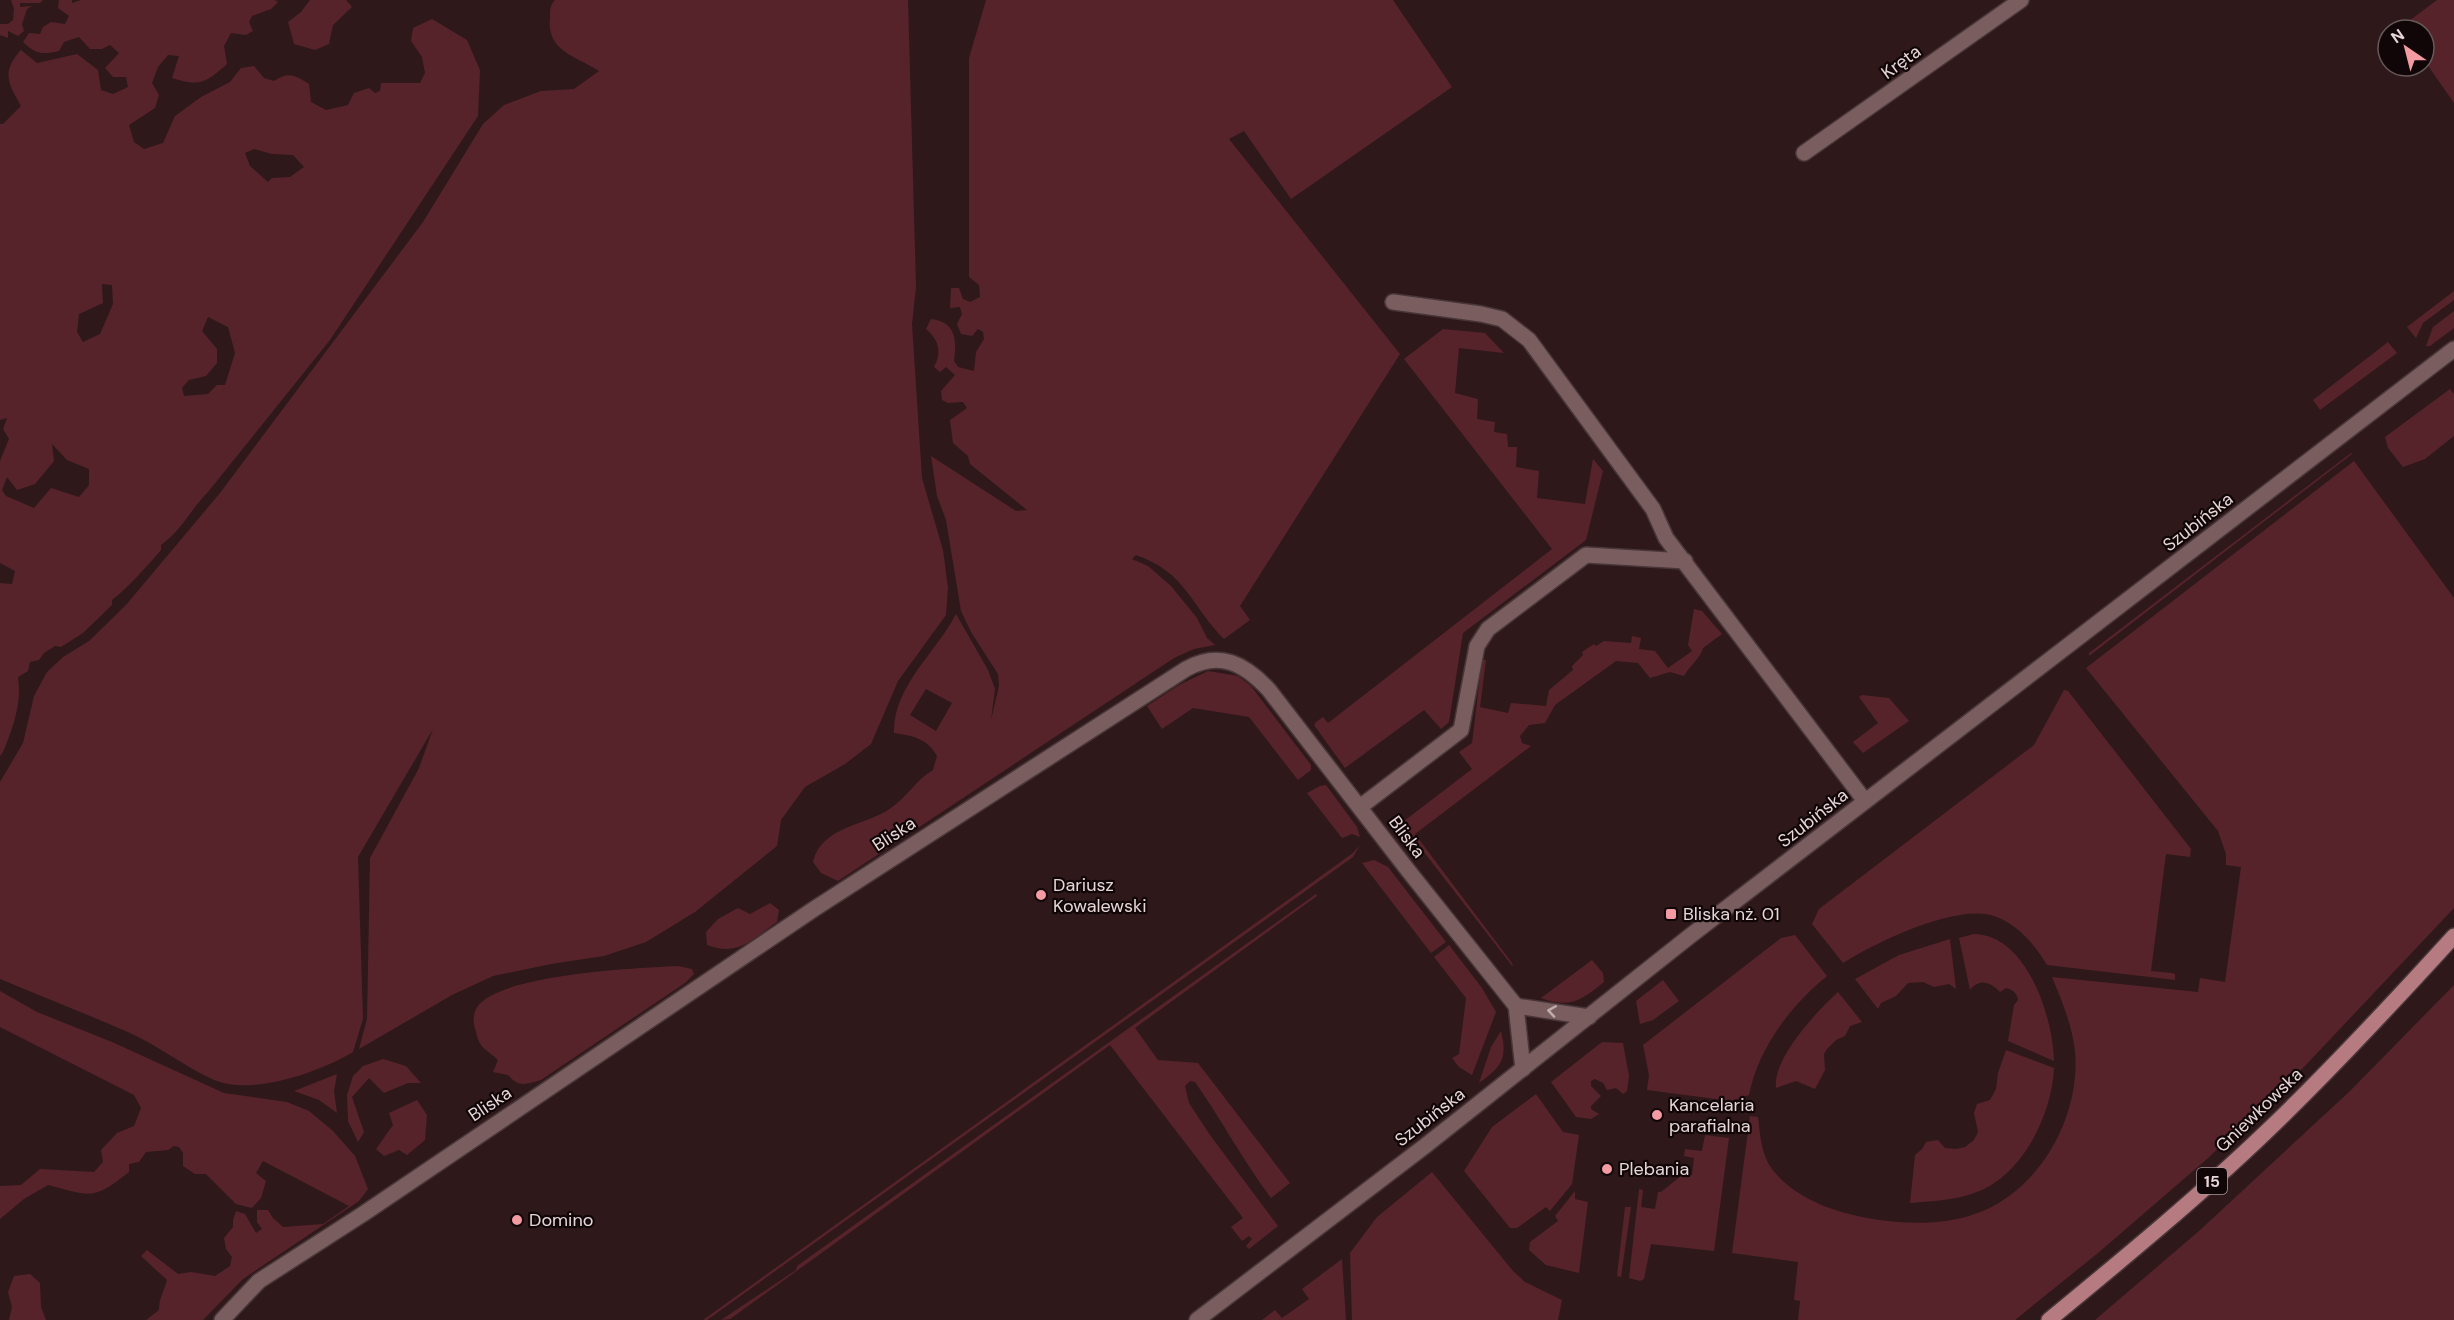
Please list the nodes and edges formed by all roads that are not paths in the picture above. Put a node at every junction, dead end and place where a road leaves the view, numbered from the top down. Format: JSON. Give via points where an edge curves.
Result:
{"nodes":[{"id":1,"x":2021,"y":0,"type":"edge"},
{"id":2,"x":1804,"y":153,"type":"dead end"},
{"id":3,"x":1393,"y":302,"type":"dead end"},
{"id":4,"x":2454,"y":349,"type":"edge"},
{"id":5,"x":1684,"y":561,"type":"junction"},
{"id":6,"x":1865,"y":801,"type":"junction"},
{"id":7,"x":1360,"y":807,"type":"junction"},
{"id":8,"x":2454,"y":936,"type":"edge"},
{"id":9,"x":1516,"y":1006,"type":"junction"},
{"id":10,"x":1588,"y":1017,"type":"junction"},
{"id":11,"x":1523,"y":1069,"type":"junction"},
{"id":12,"x":222,"y":1320,"type":"edge"},
{"id":13,"x":1197,"y":1320,"type":"edge"},
{"id":14,"x":2049,"y":1320,"type":"edge"}],
"edges":[{"from":1,"to":2,"type":"street","name":"Kręta"},
{"from":3,"to":5,"type":"street","via":[[1481,314],[1502,319],[1519,330],[1653,509],[1666,538]]},
{"from":4,"to":6,"type":"street","name":"Szubińska"},
{"from":5,"to":6,"type":"street"},
{"from":5,"to":7,"type":"street","via":[[1586,555],[1488,629],[1477,646],[1461,730]]},
{"from":6,"to":10,"type":"street","name":"Szubińska"},
{"from":7,"to":9,"type":"street","name":"Bliska"},
{"from":7,"to":12,"type":"street","name":"Bliska","via":[[1258,679],[1230,662],[1209,660],[1194,664],[814,909],[259,1281]]},
{"from":8,"to":14,"type":"main road","name":"Gniewkowska","number":"15","via":[[2264,1134],[2157,1231]]},
{"from":10,"to":9,"type":"street","one_way":true},
{"from":9,"to":11,"type":"street"},
{"from":10,"to":11,"type":"street","name":"Szubińska"},
{"from":11,"to":13,"type":"street","name":"Szubińska"}]}
